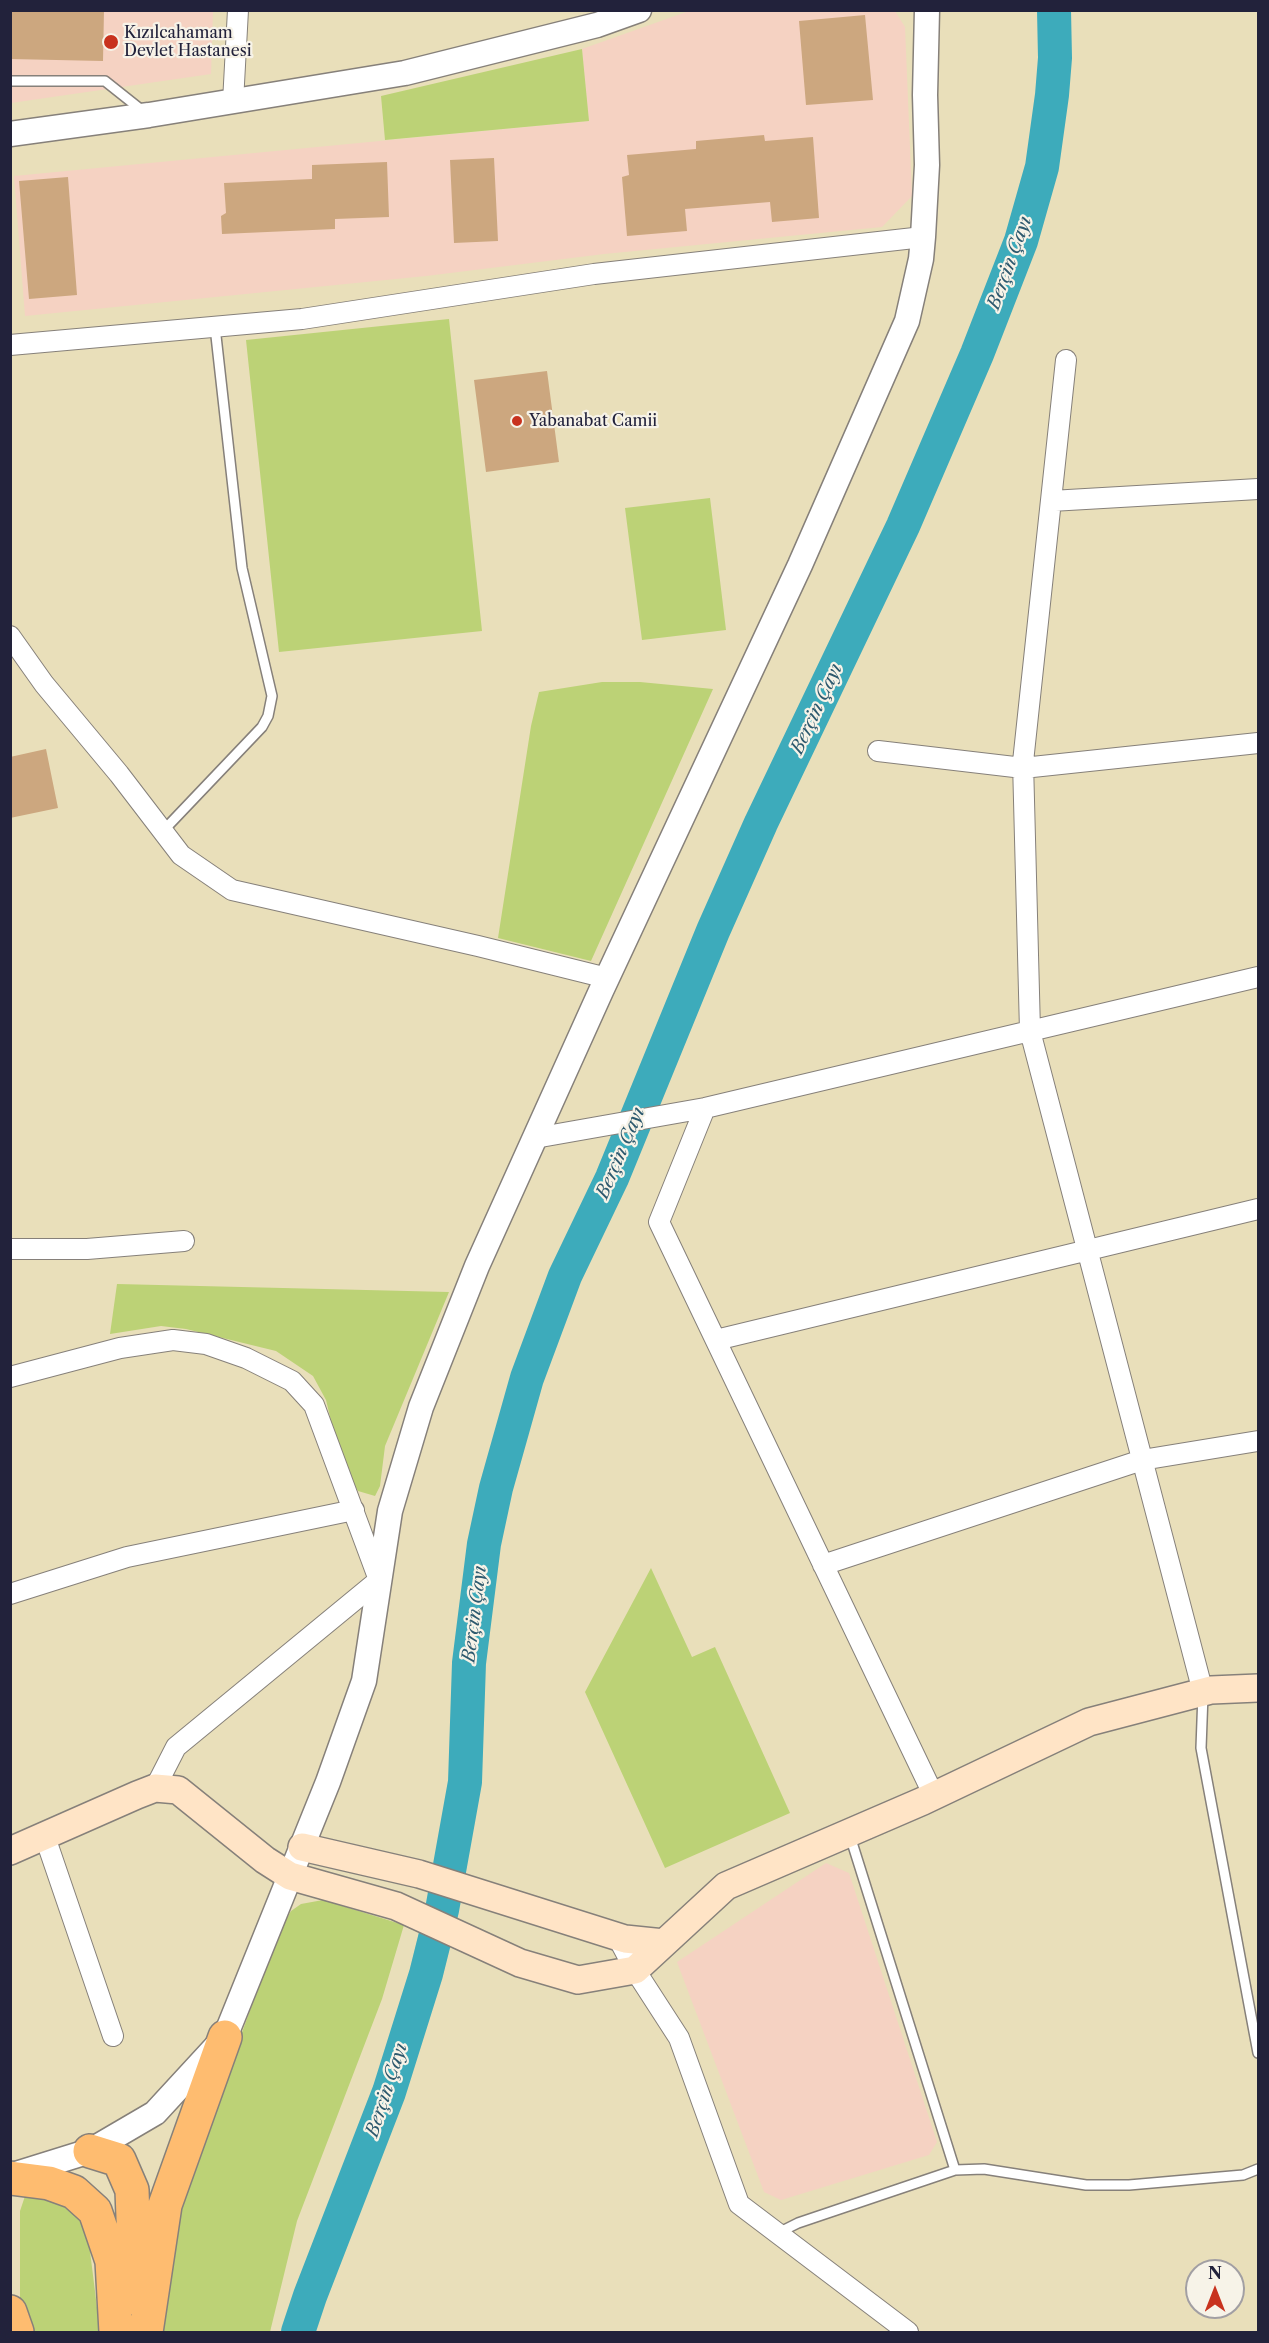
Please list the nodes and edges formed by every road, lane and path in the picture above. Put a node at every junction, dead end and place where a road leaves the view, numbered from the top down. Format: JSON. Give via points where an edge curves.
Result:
{"nodes":[{"id":1,"x":238,"y":10,"type":"edge"},
{"id":2,"x":639,"y":10,"type":"edge"},
{"id":3,"x":927,"y":10,"type":"edge"},
{"id":4,"x":10,"y":81,"type":"edge"},
{"id":5,"x":233,"y":102,"type":"junction"},
{"id":6,"x":148,"y":115,"type":"junction"},
{"id":7,"x":10,"y":134,"type":"edge"},
{"id":8,"x":923,"y":237,"type":"junction"},
{"id":9,"x":215,"y":327,"type":"junction"},
{"id":10,"x":10,"y":345,"type":"edge"},
{"id":11,"x":1066,"y":360,"type":"dead end"},
{"id":12,"x":1258,"y":489,"type":"edge"},
{"id":13,"x":1051,"y":501,"type":"junction"},
{"id":14,"x":14,"y":647,"type":"edge"},
{"id":15,"x":1258,"y":743,"type":"edge"},
{"id":16,"x":878,"y":751,"type":"dead end"},
{"id":17,"x":1023,"y":768,"type":"junction"},
{"id":18,"x":163,"y":831,"type":"junction"},
{"id":19,"x":1258,"y":977,"type":"edge"},
{"id":20,"x":607,"y":978,"type":"junction"},
{"id":21,"x":1030,"y":1031,"type":"junction"},
{"id":22,"x":698,"y":1109,"type":"junction"},
{"id":23,"x":541,"y":1137,"type":"junction"},
{"id":24,"x":1258,"y":1209,"type":"edge"},
{"id":25,"x":184,"y":1241,"type":"dead end"},
{"id":26,"x":10,"y":1249,"type":"edge"},
{"id":27,"x":1087,"y":1251,"type":"junction"},
{"id":28,"x":716,"y":1340,"type":"junction"},
{"id":29,"x":10,"y":1377,"type":"edge"},
{"id":30,"x":1258,"y":1441,"type":"edge"},
{"id":31,"x":1142,"y":1460,"type":"junction"},
{"id":32,"x":354,"y":1510,"type":"junction"},
{"id":33,"x":823,"y":1565,"type":"junction"},
{"id":34,"x":379,"y":1580,"type":"junction"},
{"id":35,"x":10,"y":1594,"type":"edge"},
{"id":36,"x":1258,"y":1688,"type":"edge"},
{"id":37,"x":1203,"y":1692,"type":"junction"},
{"id":38,"x":155,"y":1788,"type":"junction"},
{"id":39,"x":934,"y":1796,"type":"junction"},
{"id":40,"x":849,"y":1833,"type":"junction"},
{"id":41,"x":45,"y":1837,"type":"junction"},
{"id":42,"x":302,"y":1847,"type":"junction"},
{"id":43,"x":10,"y":1851,"type":"edge"},
{"id":44,"x":290,"y":1876,"type":"junction"},
{"id":45,"x":617,"y":1936,"type":"junction"},
{"id":46,"x":664,"y":1943,"type":"junction"},
{"id":47,"x":635,"y":1970,"type":"junction"},
{"id":48,"x":113,"y":2036,"type":"dead end"},
{"id":49,"x":225,"y":2037,"type":"junction"},
{"id":50,"x":1258,"y":2053,"type":"edge"},
{"id":51,"x":90,"y":2151,"type":"junction"},
{"id":52,"x":1258,"y":2169,"type":"edge"},
{"id":53,"x":955,"y":2170,"type":"junction"},
{"id":54,"x":10,"y":2177,"type":"edge"},
{"id":55,"x":778,"y":2233,"type":"junction"},
{"id":56,"x":10,"y":2312,"type":"edge"},
{"id":57,"x":17,"y":2332,"type":"edge"},
{"id":58,"x":116,"y":2332,"type":"edge"},
{"id":59,"x":137,"y":2332,"type":"edge"},
{"id":60,"x":146,"y":2332,"type":"edge"},
{"id":61,"x":908,"y":2332,"type":"edge"}],
"edges":[{"from":1,"to":5,"type":"street"},
{"from":2,"to":5,"type":"street","via":[[597,25],[405,73]]},
{"from":3,"to":8,"type":"street"},
{"from":4,"to":6,"type":"lane","via":[[105,81]]},
{"from":5,"to":6,"type":"street"},
{"from":6,"to":7,"type":"street"},
{"from":8,"to":9,"type":"street","via":[[594,274],[302,319]]},
{"from":8,"to":20,"type":"street","via":[[907,321],[800,566]]},
{"from":9,"to":10,"type":"street"},
{"from":9,"to":18,"type":"lane","via":[[242,568],[272,696],[262,727]]},
{"from":11,"to":13,"type":"street"},
{"from":12,"to":13,"type":"street"},
{"from":13,"to":17,"type":"street"},
{"from":14,"to":18,"type":"street"},
{"from":15,"to":17,"type":"street"},
{"from":16,"to":17,"type":"street"},
{"from":17,"to":21,"type":"street"},
{"from":18,"to":20,"type":"street","via":[[181,855],[232,891]]},
{"from":19,"to":21,"type":"street"},
{"from":20,"to":23,"type":"street"},
{"from":21,"to":22,"type":"street"},
{"from":21,"to":27,"type":"street"},
{"from":22,"to":23,"type":"street"},
{"from":22,"to":28,"type":"street","via":[[659,1222]]},
{"from":23,"to":34,"type":"street","via":[[477,1266],[421,1407],[390,1511]]},
{"from":24,"to":27,"type":"street"},
{"from":25,"to":26,"type":"street","via":[[87,1249]]},
{"from":27,"to":28,"type":"street"},
{"from":27,"to":31,"type":"street"},
{"from":28,"to":33,"type":"street"},
{"from":29,"to":32,"type":"street","via":[[120,1348],[173,1340],[206,1344],[246,1358],[292,1381],[314,1405]]},
{"from":30,"to":31,"type":"street"},
{"from":31,"to":33,"type":"street"},
{"from":31,"to":37,"type":"street"},
{"from":32,"to":34,"type":"street"},
{"from":32,"to":35,"type":"street","via":[[127,1557]]},
{"from":33,"to":39,"type":"street"},
{"from":34,"to":38,"type":"street","via":[[176,1747]]},
{"from":34,"to":42,"type":"street","via":[[364,1681]]},
{"from":36,"to":37,"type":"main road"},
{"from":37,"to":39,"type":"main road","via":[[1089,1722]]},
{"from":37,"to":50,"type":"lane","via":[[1201,1748]]},
{"from":38,"to":41,"type":"main road"},
{"from":38,"to":44,"type":"main road","via":[[178,1790]]},
{"from":39,"to":40,"type":"main road"},
{"from":40,"to":46,"type":"main road","via":[[726,1886]]},
{"from":40,"to":53,"type":"lane"},
{"from":41,"to":43,"type":"main road"},
{"from":41,"to":48,"type":"street"},
{"from":42,"to":44,"type":"street"},
{"from":42,"to":45,"type":"main road","via":[[419,1874]]},
{"from":44,"to":47,"type":"main road","via":[[396,1906],[520,1963],[578,1980]]},
{"from":44,"to":49,"type":"street"},
{"from":45,"to":46,"type":"main road"},
{"from":45,"to":47,"type":"street"},
{"from":46,"to":47,"type":"main road"},
{"from":47,"to":55,"type":"street","via":[[679,2038],[739,2204]]},
{"from":49,"to":51,"type":"street","via":[[155,2113]]},
{"from":49,"to":60,"type":"highway","via":[[165,2205]]},
{"from":51,"to":54,"type":"street"},
{"from":51,"to":59,"type":"highway","via":[[119,2160],[132,2190]]},
{"from":52,"to":53,"type":"lane","via":[[1243,2175],[1129,2185],[1086,2185],[984,2169]]},
{"from":53,"to":55,"type":"lane"},
{"from":54,"to":58,"type":"highway","via":[[49,2183],[74,2192],[95,2211],[112,2261]]},
{"from":55,"to":61,"type":"street"},
{"from":56,"to":57,"type":"highway"}]}
